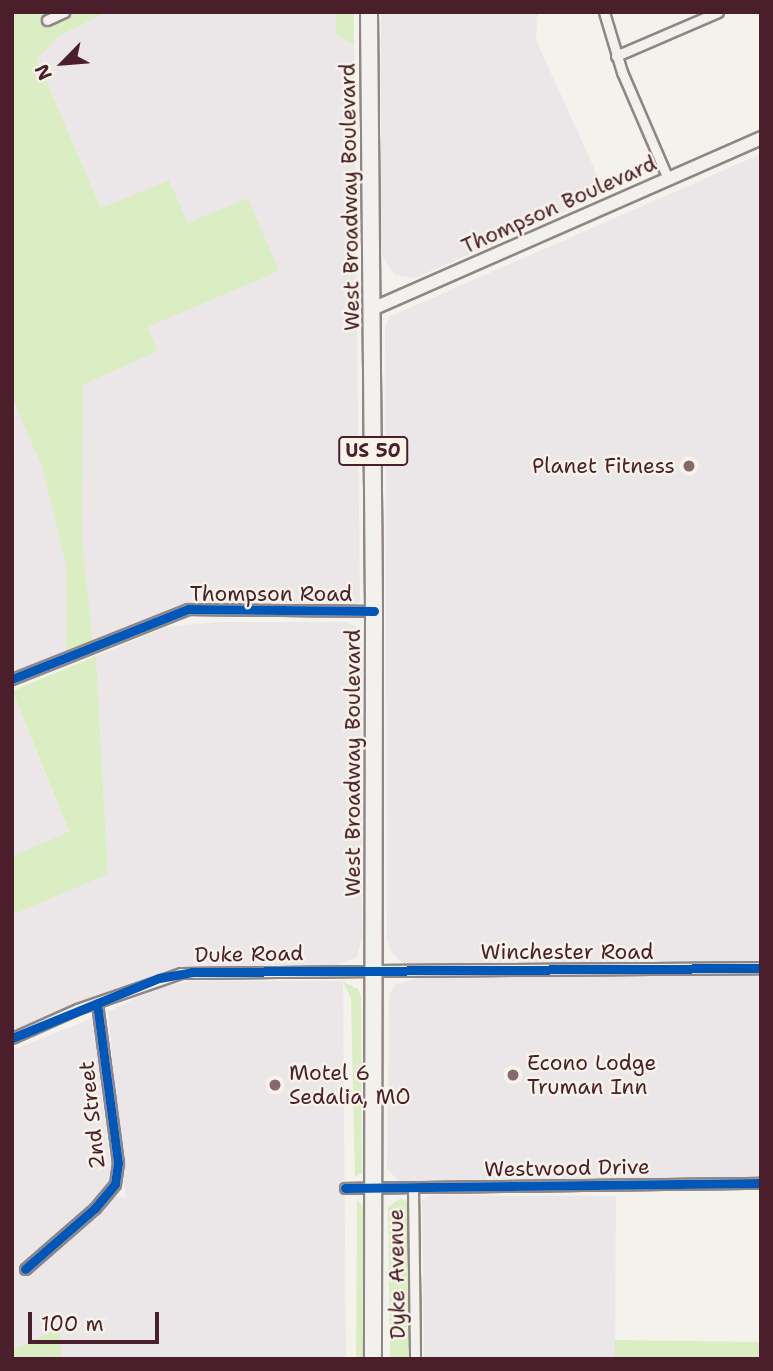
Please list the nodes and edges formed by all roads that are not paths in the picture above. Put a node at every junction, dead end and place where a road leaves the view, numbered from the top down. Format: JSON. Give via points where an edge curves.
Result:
{"nodes":[{"id":1,"x":64,"y":12,"type":"edge"},
{"id":2,"x":369,"y":12,"type":"edge"},
{"id":3,"x":604,"y":12,"type":"edge"},
{"id":4,"x":718,"y":12,"type":"edge"},
{"id":5,"x":47,"y":20,"type":"dead end"},
{"id":6,"x":616,"y":56,"type":"junction"},
{"id":7,"x":761,"y":138,"type":"edge"},
{"id":8,"x":668,"y":179,"type":"junction"},
{"id":9,"x":373,"y":309,"type":"junction"},
{"id":10,"x":374,"y":611,"type":"junction"},
{"id":11,"x":12,"y":679,"type":"edge"},
{"id":12,"x":761,"y":968,"type":"edge"},
{"id":13,"x":374,"y":971,"type":"junction"},
{"id":14,"x":97,"y":1003,"type":"junction"},
{"id":15,"x":12,"y":1038,"type":"edge"},
{"id":16,"x":761,"y":1183,"type":"edge"},
{"id":17,"x":345,"y":1188,"type":"dead end"},
{"id":18,"x":374,"y":1188,"type":"junction"},
{"id":19,"x":413,"y":1188,"type":"junction"},
{"id":20,"x":25,"y":1269,"type":"dead end"},
{"id":21,"x":374,"y":1355,"type":"edge"},
{"id":22,"x":415,"y":1359,"type":"edge"}],
"edges":[{"from":1,"to":5,"type":"street"},
{"from":2,"to":9,"type":"highway","name":"West Broadway Boulevard","number":"US 50"},
{"from":3,"to":6,"type":"street"},
{"from":4,"to":6,"type":"street"},
{"from":6,"to":8,"type":"street"},
{"from":7,"to":8,"type":"main road","name":"Thompson Boulevard"},
{"from":8,"to":9,"type":"main road","name":"Thompson Boulevard"},
{"from":9,"to":10,"type":"highway","name":"West Broadway Boulevard","number":"US 50"},
{"from":10,"to":11,"type":"street","name":"Thompson Road","via":[[188,609]]},
{"from":10,"to":13,"type":"highway","name":"West Broadway Boulevard","number":"US 50"},
{"from":12,"to":13,"type":"street","name":"Winchester Road"},
{"from":13,"to":14,"type":"street","name":"Duke Road","via":[[192,972],[159,978]]},
{"from":13,"to":18,"type":"highway","name":"West Broadway Boulevard","number":"US 50"},
{"from":14,"to":15,"type":"street","name":"Duke Road"},
{"from":14,"to":20,"type":"street","name":"2nd Street","via":[[118,1163],[115,1184],[95,1208]]},
{"from":16,"to":19,"type":"street","name":"Westwood Drive"},
{"from":17,"to":18,"type":"street","name":"Westwood Drive"},
{"from":18,"to":19,"type":"street","name":"Westwood Drive"},
{"from":18,"to":21,"type":"highway","name":"West Broadway Boulevard","number":"US 50"},
{"from":19,"to":22,"type":"street","name":"Dyke Avenue"}]}
